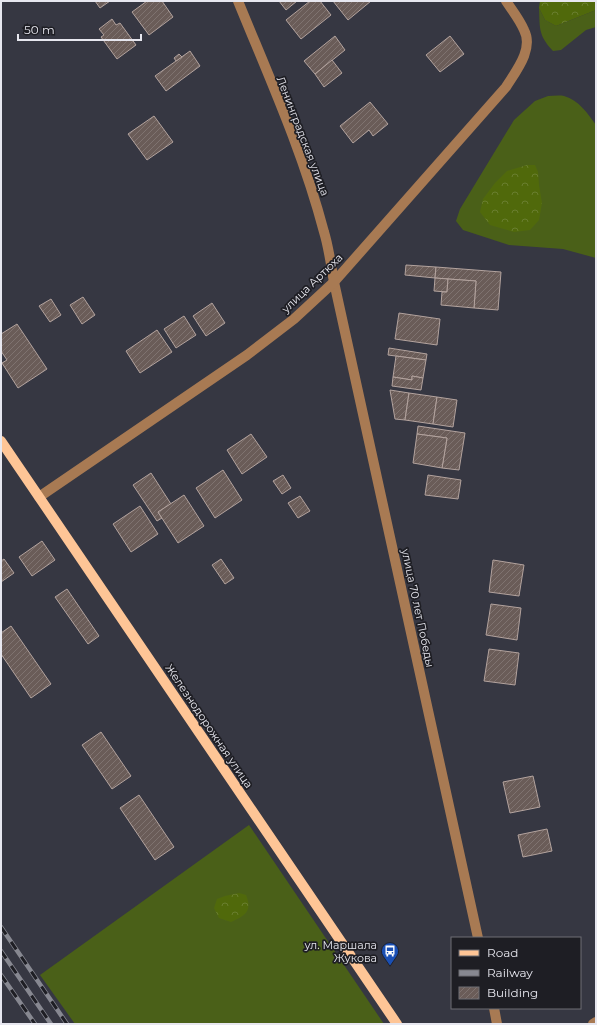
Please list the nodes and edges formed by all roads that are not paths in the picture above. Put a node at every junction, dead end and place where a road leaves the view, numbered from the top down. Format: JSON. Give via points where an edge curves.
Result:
{"nodes":[{"id":1,"x":238,"y":1,"type":"edge"},
{"id":2,"x":506,"y":1,"type":"edge"},
{"id":3,"x":334,"y":282,"type":"junction"},
{"id":4,"x":1,"y":441,"type":"edge"},
{"id":5,"x":39,"y":497,"type":"junction"},
{"id":6,"x":478,"y":937,"type":"edge"},
{"id":7,"x":494,"y":1009,"type":"edge"},
{"id":8,"x":596,"y":1022,"type":"edge"},
{"id":9,"x":397,"y":1024,"type":"edge"},
{"id":10,"x":497,"y":1024,"type":"edge"},
{"id":11,"x":593,"y":1024,"type":"edge"}],
"edges":[{"from":1,"to":3,"type":"street","name":"Ленинградская улица","via":[[313,193],[325,233]]},
{"from":2,"to":3,"type":"street","name":"улица Артюха","via":[[527,38],[523,59],[506,87]]},
{"from":3,"to":5,"type":"street","name":"улица Артюха","via":[[294,319],[247,355]]},
{"from":3,"to":6,"type":"street","name":"улица 70 лет Победы"},
{"from":4,"to":5,"type":"main road","name":"Железнодорожная улица"},
{"from":5,"to":9,"type":"main road","name":"Железнодорожная улица"},
{"from":7,"to":10,"type":"street"},
{"from":8,"to":11,"type":"street"}]}
